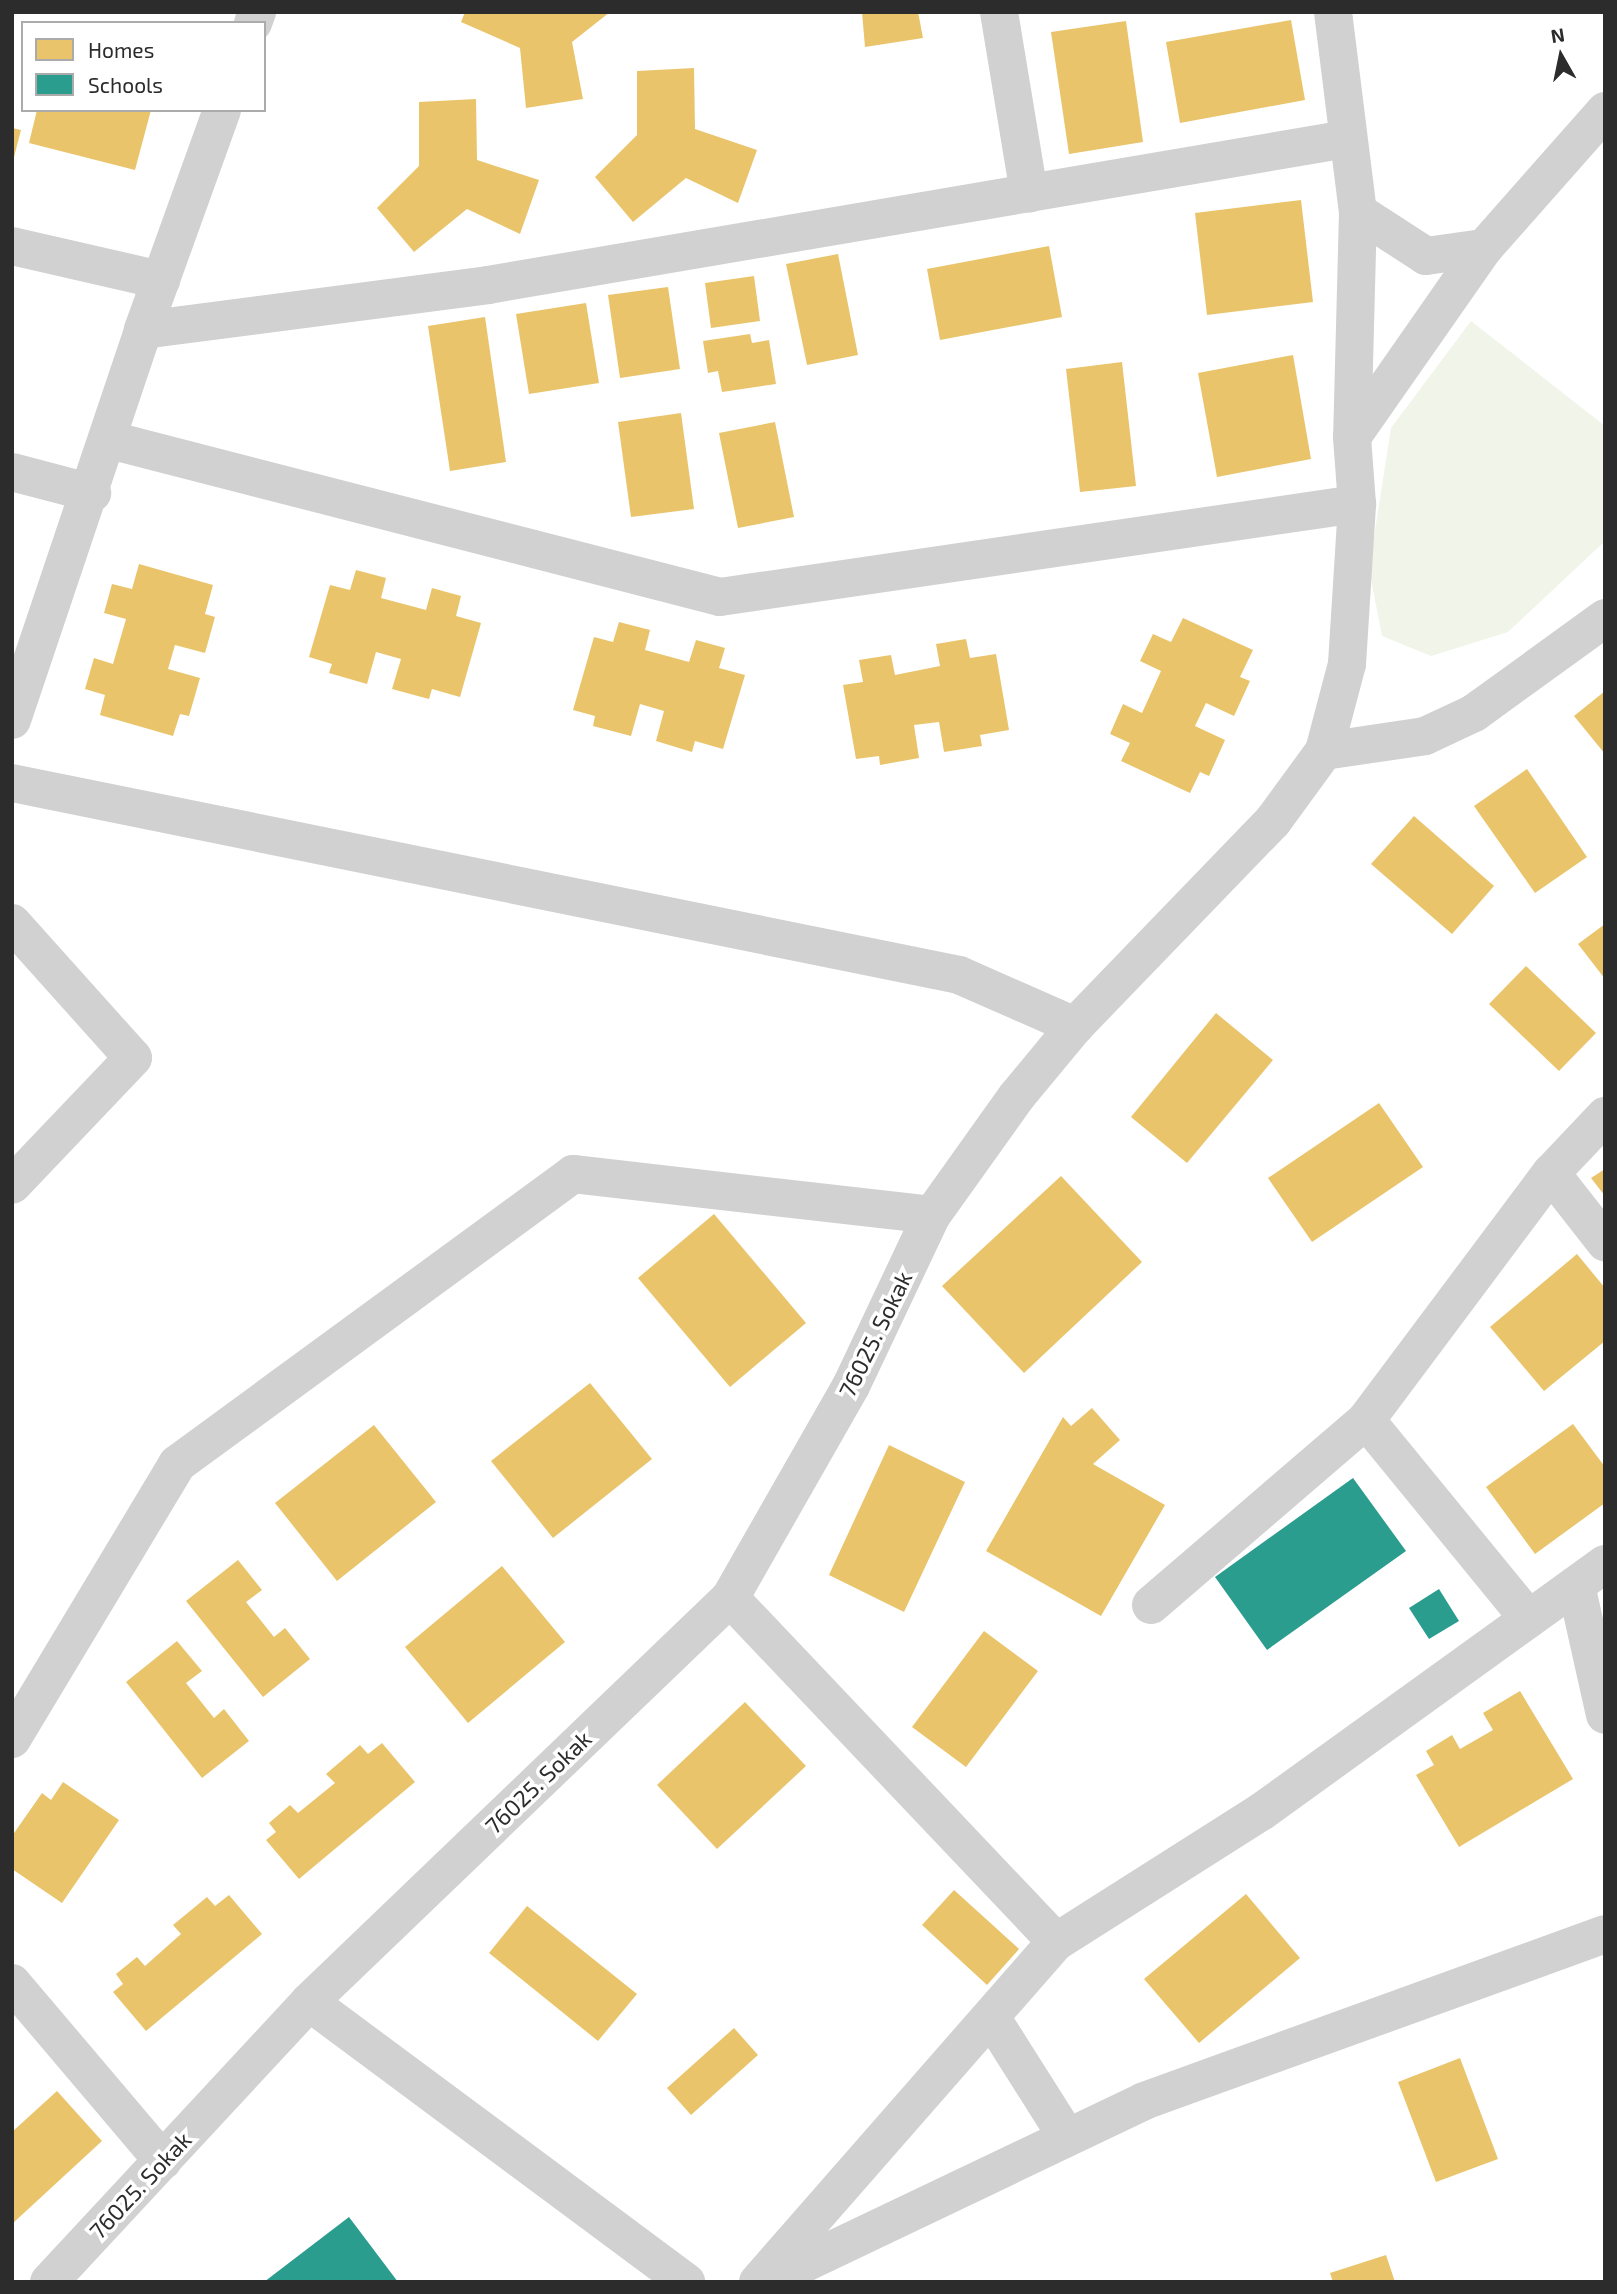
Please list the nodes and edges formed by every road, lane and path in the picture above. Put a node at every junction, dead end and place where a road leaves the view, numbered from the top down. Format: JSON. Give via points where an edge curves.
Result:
{"nodes":[{"id":1,"x":999,"y":12,"type":"edge"},
{"id":2,"x":1333,"y":12,"type":"edge"},
{"id":3,"x":1605,"y":111,"type":"edge"},
{"id":4,"x":221,"y":112,"type":"edge"},
{"id":5,"x":1347,"y":139,"type":"junction"},
{"id":6,"x":1029,"y":194,"type":"junction"},
{"id":7,"x":1358,"y":212,"type":"junction"},
{"id":8,"x":12,"y":246,"type":"edge"},
{"id":9,"x":1484,"y":248,"type":"junction"},
{"id":10,"x":161,"y":280,"type":"junction"},
{"id":11,"x":144,"y":330,"type":"junction"},
{"id":12,"x":1352,"y":437,"type":"junction"},
{"id":13,"x":110,"y":440,"type":"junction"},
{"id":14,"x":12,"y":472,"type":"edge"},
{"id":15,"x":92,"y":493,"type":"junction"},
{"id":16,"x":1357,"y":504,"type":"junction"},
{"id":17,"x":1605,"y":618,"type":"edge"},
{"id":18,"x":12,"y":720,"type":"edge"},
{"id":19,"x":1324,"y":751,"type":"junction"},
{"id":20,"x":12,"y":783,"type":"edge"},
{"id":21,"x":12,"y":923,"type":"edge"},
{"id":22,"x":1075,"y":1027,"type":"junction"},
{"id":23,"x":1605,"y":1116,"type":"edge"},
{"id":24,"x":1551,"y":1173,"type":"junction"},
{"id":25,"x":12,"y":1185,"type":"edge"},
{"id":26,"x":932,"y":1215,"type":"junction"},
{"id":27,"x":1605,"y":1242,"type":"edge"},
{"id":28,"x":1366,"y":1420,"type":"junction"},
{"id":29,"x":1590,"y":1574,"type":"edge"},
{"id":30,"x":730,"y":1598,"type":"junction"},
{"id":31,"x":1151,"y":1605,"type":"dead end"},
{"id":32,"x":1529,"y":1619,"type":"junction"},
{"id":33,"x":1605,"y":1715,"type":"edge"},
{"id":34,"x":12,"y":1739,"type":"edge"},
{"id":35,"x":1605,"y":1934,"type":"edge"},
{"id":36,"x":1056,"y":1942,"type":"junction"},
{"id":37,"x":12,"y":1983,"type":"edge"},
{"id":38,"x":309,"y":2002,"type":"junction"},
{"id":39,"x":991,"y":2017,"type":"junction"},
{"id":40,"x":1068,"y":2137,"type":"junction"},
{"id":41,"x":163,"y":2161,"type":"junction"},
{"id":42,"x":799,"y":2275,"type":"edge"},
{"id":43,"x":49,"y":2282,"type":"edge"},
{"id":44,"x":686,"y":2282,"type":"edge"},
{"id":45,"x":758,"y":2282,"type":"edge"}],
"edges":[{"from":1,"to":6,"type":"street"},
{"from":2,"to":5,"type":"street"},
{"from":3,"to":9,"type":"street"},
{"from":4,"to":10,"type":"street"},
{"from":5,"to":6,"type":"street"},
{"from":5,"to":7,"type":"street"},
{"from":6,"to":11,"type":"street","via":[[488,285]]},
{"from":7,"to":9,"type":"street","via":[[1426,256]]},
{"from":7,"to":12,"type":"street"},
{"from":8,"to":10,"type":"street"},
{"from":9,"to":12,"type":"street"},
{"from":10,"to":11,"type":"street"},
{"from":11,"to":13,"type":"street"},
{"from":12,"to":16,"type":"street"},
{"from":13,"to":15,"type":"street"},
{"from":13,"to":16,"type":"street","via":[[720,597]]},
{"from":14,"to":15,"type":"street"},
{"from":15,"to":18,"type":"street"},
{"from":16,"to":19,"type":"street","via":[[1347,664]]},
{"from":17,"to":19,"type":"street","via":[[1474,713],[1437,731],[1412,739]]},
{"from":19,"to":22,"type":"street","name":"76025. Sokak","via":[[1273,821]]},
{"from":20,"to":22,"type":"street","via":[[959,975]]},
{"from":21,"to":25,"type":"street","via":[[133,1058]]},
{"from":22,"to":26,"type":"street","name":"76025. Sokak","via":[[1017,1096]]},
{"from":23,"to":24,"type":"street"},
{"from":24,"to":27,"type":"street"},
{"from":24,"to":28,"type":"street"},
{"from":26,"to":30,"type":"street","name":"76025. Sokak","via":[[851,1386]]},
{"from":26,"to":34,"type":"street","via":[[573,1174],[177,1465]]},
{"from":28,"to":31,"type":"street"},
{"from":28,"to":32,"type":"street"},
{"from":29,"to":32,"type":"street"},
{"from":29,"to":33,"type":"street"},
{"from":30,"to":36,"type":"street"},
{"from":30,"to":38,"type":"street","name":"76025. Sokak"},
{"from":32,"to":36,"type":"street","via":[[1261,1812]]},
{"from":35,"to":40,"type":"street","via":[[1144,2101]]},
{"from":36,"to":39,"type":"street"},
{"from":37,"to":41,"type":"street"},
{"from":38,"to":41,"type":"street","name":"76025. Sokak"},
{"from":38,"to":44,"type":"street"},
{"from":39,"to":40,"type":"street"},
{"from":39,"to":45,"type":"street"},
{"from":40,"to":42,"type":"street"},
{"from":41,"to":43,"type":"street","name":"76025. Sokak"}]}
